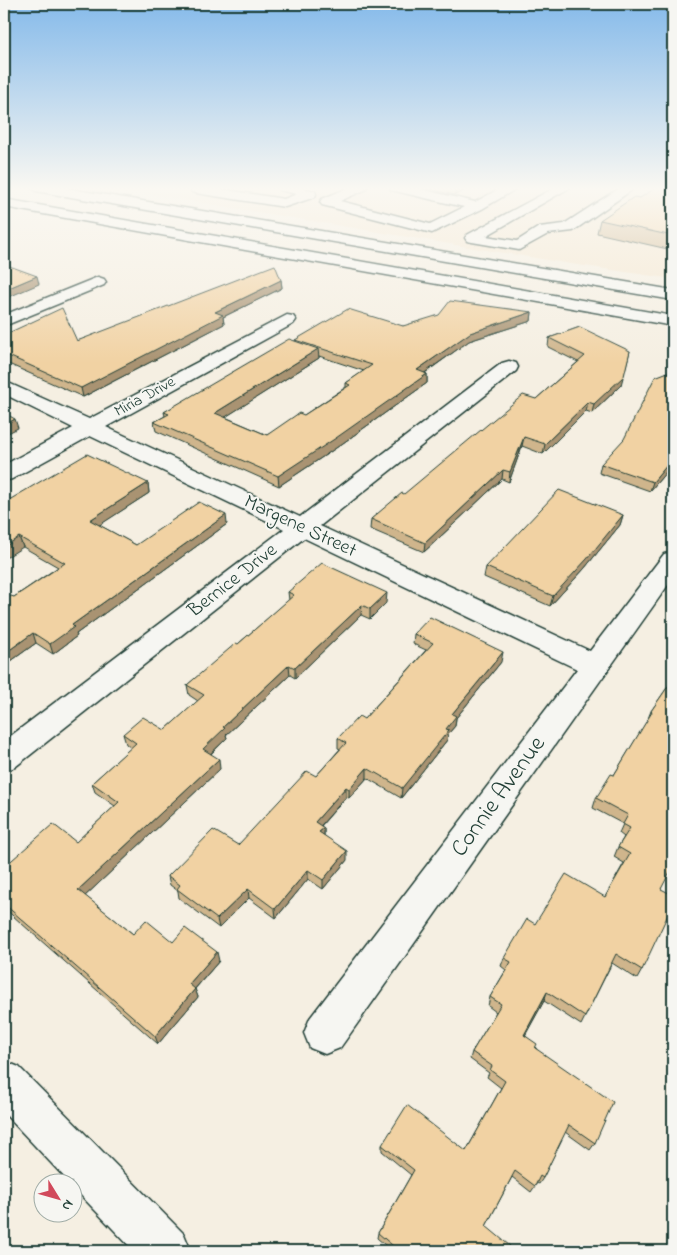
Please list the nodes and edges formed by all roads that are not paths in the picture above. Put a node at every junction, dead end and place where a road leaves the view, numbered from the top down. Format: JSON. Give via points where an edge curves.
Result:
{"nodes":[{"id":1,"x":245,"y":246,"type":"edge"},
{"id":2,"x":381,"y":246,"type":"edge"},
{"id":3,"x":98,"y":282,"type":"dead end"},
{"id":4,"x":673,"y":295,"type":"edge"},
{"id":5,"x":286,"y":320,"type":"dead end"},
{"id":6,"x":4,"y":321,"type":"edge"},
{"id":7,"x":673,"y":321,"type":"edge"},
{"id":8,"x":509,"y":366,"type":"dead end"},
{"id":9,"x":4,"y":387,"type":"edge"},
{"id":10,"x":89,"y":428,"type":"junction"},
{"id":11,"x":4,"y":474,"type":"edge"},
{"id":12,"x":301,"y":527,"type":"junction"},
{"id":13,"x":673,"y":560,"type":"edge"},
{"id":14,"x":596,"y":666,"type":"junction"},
{"id":15,"x":4,"y":758,"type":"edge"},
{"id":16,"x":325,"y":1033,"type":"dead end"},
{"id":17,"x":4,"y":1082,"type":"edge"},
{"id":18,"x":167,"y":1251,"type":"edge"}],
"edges":[{"from":1,"to":7,"type":"main road"},
{"from":2,"to":4,"type":"main road"},
{"from":3,"to":6,"type":"main road"},
{"from":5,"to":10,"type":"main road","name":"Miria Drive"},
{"from":8,"to":12,"type":"main road","name":"Bernice Drive"},
{"from":9,"to":10,"type":"main road","name":"Margene Street"},
{"from":10,"to":11,"type":"main road","name":"Miria Drive"},
{"from":10,"to":12,"type":"main road","name":"Margene Street"},
{"from":12,"to":14,"type":"main road","name":"Margene Street"},
{"from":12,"to":15,"type":"main road","name":"Bernice Drive"},
{"from":13,"to":14,"type":"main road","name":"Connie Avenue"},
{"from":14,"to":16,"type":"main road","name":"Connie Avenue"},
{"from":17,"to":18,"type":"main road"}]}
